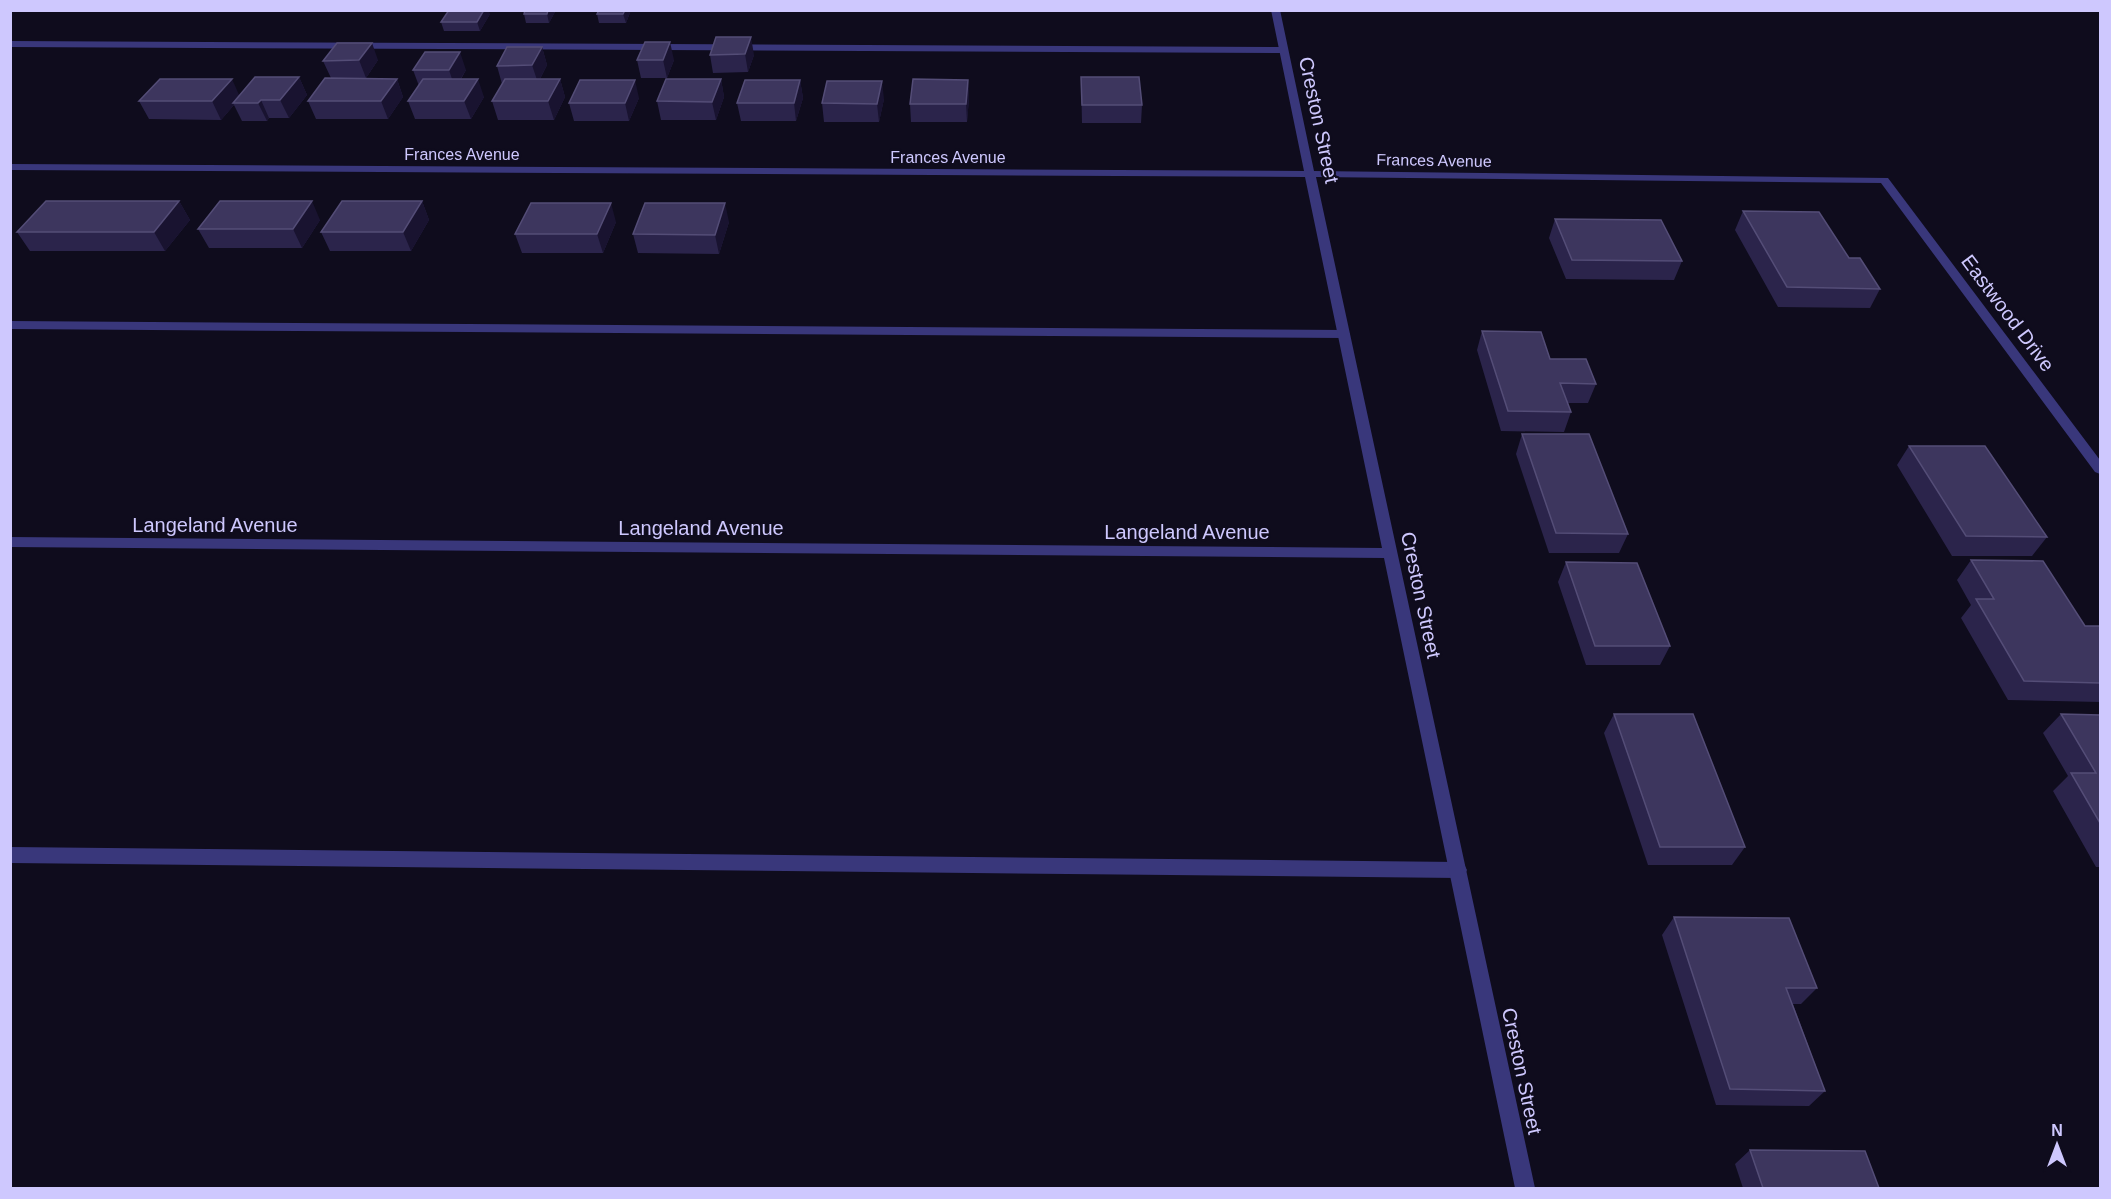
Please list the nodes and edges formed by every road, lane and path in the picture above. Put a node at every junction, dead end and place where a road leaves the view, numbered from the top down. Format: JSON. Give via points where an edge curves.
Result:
{"nodes":[{"id":1,"x":1275,"y":10,"type":"edge"},
{"id":2,"x":10,"y":44,"type":"edge"},
{"id":3,"x":1283,"y":50,"type":"junction"},
{"id":4,"x":10,"y":166,"type":"edge"},
{"id":5,"x":1309,"y":174,"type":"junction"},
{"id":6,"x":1884,"y":180,"type":"joint"},
{"id":7,"x":10,"y":325,"type":"edge"},
{"id":8,"x":1344,"y":334,"type":"junction"},
{"id":9,"x":2100,"y":469,"type":"edge"},
{"id":10,"x":10,"y":543,"type":"edge"},
{"id":11,"x":1391,"y":553,"type":"junction"},
{"id":12,"x":10,"y":855,"type":"edge"},
{"id":13,"x":1458,"y":870,"type":"junction"},
{"id":14,"x":1525,"y":1188,"type":"edge"}],
"edges":[{"from":1,"to":3,"type":"street","name":"Creston Street"},
{"from":2,"to":3,"type":"street"},
{"from":3,"to":5,"type":"street","name":"Creston Street"},
{"from":4,"to":5,"type":"street","name":"Frances Avenue"},
{"from":5,"to":6,"type":"street","name":"Frances Avenue"},
{"from":5,"to":8,"type":"street","name":"Creston Street"},
{"from":6,"to":9,"type":"street","name":"Eastwood Drive"},
{"from":7,"to":8,"type":"street"},
{"from":8,"to":11,"type":"street","name":"Creston Street"},
{"from":10,"to":11,"type":"street","name":"Langeland Avenue"},
{"from":11,"to":13,"type":"street","name":"Creston Street"},
{"from":12,"to":13,"type":"street"},
{"from":13,"to":14,"type":"street","name":"Creston Street"}]}
